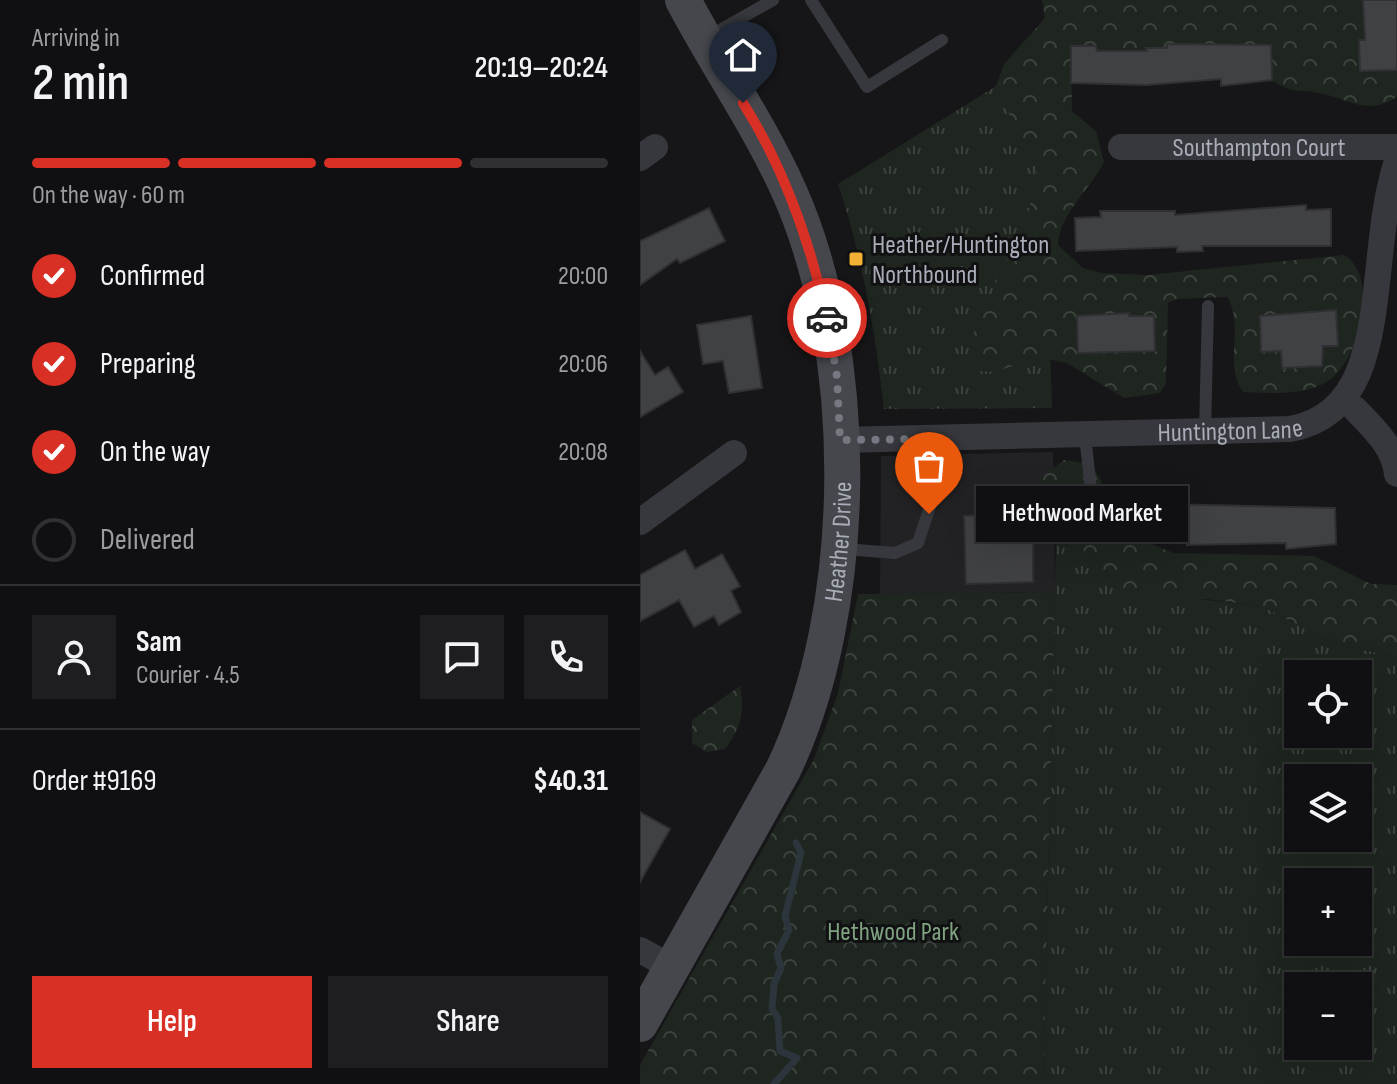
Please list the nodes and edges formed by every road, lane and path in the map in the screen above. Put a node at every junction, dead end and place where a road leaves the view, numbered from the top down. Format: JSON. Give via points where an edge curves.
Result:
{"nodes":[{"id":1,"x":683,"y":0,"type":"edge"},
{"id":2,"x":773,"y":0,"type":"edge"},
{"id":3,"x":811,"y":0,"type":"edge"},
{"id":4,"x":704,"y":40,"type":"junction"},
{"id":5,"x":942,"y":40,"type":"dead end"},
{"id":6,"x":1121,"y":147,"type":"dead end"},
{"id":7,"x":1397,"y":147,"type":"edge"},
{"id":8,"x":1397,"y":161,"type":"edge"},
{"id":9,"x":1395,"y":276,"type":"edge"},
{"id":10,"x":1208,"y":306,"type":"dead end"},
{"id":11,"x":1355,"y":409,"type":"junction"},
{"id":12,"x":1205,"y":432,"type":"junction"},
{"id":13,"x":1085,"y":436,"type":"junction"},
{"id":14,"x":937,"y":439,"type":"junction"},
{"id":15,"x":840,"y":440,"type":"junction"},
{"id":16,"x":734,"y":453,"type":"dead end"},
{"id":17,"x":1397,"y":474,"type":"edge"},
{"id":18,"x":640,"y":522,"type":"edge"},
{"id":19,"x":1095,"y":525,"type":"dead end"},
{"id":20,"x":840,"y":548,"type":"junction"},
{"id":21,"x":640,"y":950,"type":"edge"},
{"id":22,"x":671,"y":967,"type":"junction"},
{"id":23,"x":640,"y":1024,"type":"edge"}],
"edges":[{"from":1,"to":4,"type":"street","name":"Heather Drive"},
{"from":2,"to":4,"type":"lane"},
{"from":3,"to":5,"type":"lane","via":[[867,87]]},
{"from":4,"to":15,"type":"street","name":"Heather Drive","via":[[757,124],[807,238],[831,336]]},
{"from":6,"to":7,"type":"street","name":"Southampton Court"},
{"from":8,"to":9,"type":"street","name":"Huntington Lane","via":[[1390,193]]},
{"from":9,"to":11,"type":"street","name":"Huntington Lane","via":[[1387,365]]},
{"from":10,"to":12,"type":"lane"},
{"from":11,"to":12,"type":"street","name":"Huntington Lane","via":[[1315,426]]},
{"from":11,"to":17,"type":"street","via":[[1380,435]]},
{"from":12,"to":13,"type":"street","name":"Huntington Lane"},
{"from":13,"to":14,"type":"street","name":"Huntington Lane"},
{"from":13,"to":19,"type":"lane"},
{"from":14,"to":15,"type":"street","name":"Huntington Lane"},
{"from":14,"to":20,"type":"lane","via":[[940,476],[918,543],[895,553]]},
{"from":15,"to":20,"type":"street","name":"Heather Drive"},
{"from":16,"to":18,"type":"street"},
{"from":20,"to":22,"type":"street","name":"Heather Drive","via":[[825,648],[802,729]]},
{"from":21,"to":22,"type":"street"},
{"from":22,"to":23,"type":"street","name":"Heather Drive"}]}
